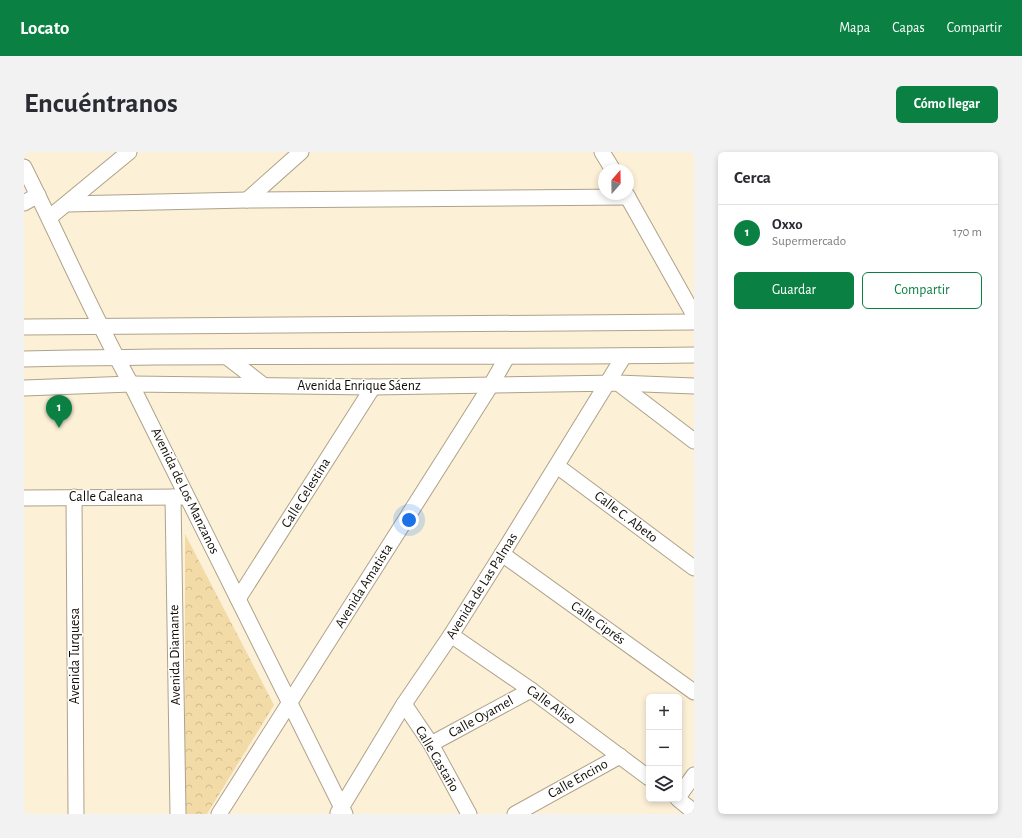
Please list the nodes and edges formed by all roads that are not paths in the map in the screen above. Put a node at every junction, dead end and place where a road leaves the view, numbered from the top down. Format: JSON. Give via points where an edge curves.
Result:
{"nodes":[{"id":1,"x":129,"y":152,"type":"edge"},
{"id":2,"x":301,"y":152,"type":"edge"},
{"id":3,"x":602,"y":152,"type":"edge"},
{"id":4,"x":609,"y":164,"type":"edge"},
{"id":5,"x":24,"y":167,"type":"edge"},
{"id":6,"x":38,"y":195,"type":"junction"},
{"id":7,"x":598,"y":195,"type":"edge"},
{"id":8,"x":247,"y":200,"type":"junction"},
{"id":9,"x":630,"y":200,"type":"edge"},
{"id":10,"x":24,"y":203,"type":"edge"},
{"id":11,"x":67,"y":204,"type":"junction"},
{"id":12,"x":50,"y":217,"type":"junction"},
{"id":13,"x":694,"y":315,"type":"edge"},
{"id":14,"x":694,"y":322,"type":"edge"},
{"id":15,"x":100,"y":326,"type":"junction"},
{"id":16,"x":24,"y":327,"type":"edge"},
{"id":17,"x":694,"y":355,"type":"edge"},
{"id":18,"x":624,"y":356,"type":"junction"},
{"id":19,"x":116,"y":357,"type":"junction"},
{"id":20,"x":227,"y":357,"type":"junction"},
{"id":21,"x":507,"y":357,"type":"junction"},
{"id":22,"x":24,"y":359,"type":"edge"},
{"id":23,"x":131,"y":384,"type":"junction"},
{"id":24,"x":613,"y":384,"type":"junction"},
{"id":25,"x":263,"y":385,"type":"junction"},
{"id":26,"x":491,"y":385,"type":"junction"},
{"id":27,"x":694,"y":386,"type":"edge"},
{"id":28,"x":373,"y":387,"type":"junction"},
{"id":29,"x":31,"y":388,"type":"edge"},
{"id":30,"x":24,"y":399,"type":"edge"},
{"id":31,"x":694,"y":441,"type":"edge"},
{"id":32,"x":557,"y":466,"type":"junction"},
{"id":33,"x":74,"y":497,"type":"junction"},
{"id":34,"x":173,"y":497,"type":"junction"},
{"id":35,"x":188,"y":497,"type":"junction"},
{"id":36,"x":24,"y":498,"type":"edge"},
{"id":37,"x":502,"y":554,"type":"junction"},
{"id":38,"x":694,"y":568,"type":"edge"},
{"id":39,"x":238,"y":599,"type":"junction"},
{"id":40,"x":451,"y":635,"type":"junction"},
{"id":41,"x":531,"y":690,"type":"junction"},
{"id":42,"x":694,"y":692,"type":"edge"},
{"id":43,"x":290,"y":702,"type":"junction"},
{"id":44,"x":404,"y":704,"type":"junction"},
{"id":45,"x":432,"y":744,"type":"junction"},
{"id":46,"x":620,"y":756,"type":"junction"},
{"id":47,"x":694,"y":775,"type":"edge"},
{"id":48,"x":646,"y":776,"type":"edge"},
{"id":49,"x":682,"y":792,"type":"edge"},
{"id":50,"x":682,"y":802,"type":"edge"},
{"id":51,"x":341,"y":811,"type":"edge"},
{"id":52,"x":694,"y":812,"type":"edge"},
{"id":53,"x":76,"y":814,"type":"edge"},
{"id":54,"x":178,"y":814,"type":"edge"},
{"id":55,"x":219,"y":814,"type":"edge"},
{"id":56,"x":469,"y":814,"type":"edge"},
{"id":57,"x":515,"y":814,"type":"edge"}],
"edges":[{"from":1,"to":11,"type":"street"},
{"from":2,"to":8,"type":"street"},
{"from":3,"to":4,"type":"street"},
{"from":5,"to":6,"type":"street","name":"Avenida de Los Manzanos"},
{"from":6,"to":10,"type":"street"},
{"from":6,"to":12,"type":"street","name":"Avenida de Los Manzanos"},
{"from":7,"to":8,"type":"street"},
{"from":8,"to":11,"type":"street"},
{"from":9,"to":13,"type":"street"},
{"from":11,"to":12,"type":"street"},
{"from":12,"to":15,"type":"street","name":"Avenida de Los Manzanos"},
{"from":14,"to":15,"type":"street"},
{"from":15,"to":16,"type":"street"},
{"from":15,"to":19,"type":"street","name":"Avenida de Los Manzanos"},
{"from":17,"to":18,"type":"street","name":"Avenida Enrique Sáenz"},
{"from":18,"to":21,"type":"street","name":"Avenida Enrique Sáenz"},
{"from":18,"to":24,"type":"street","name":"Avenida de Las Palmas"},
{"from":19,"to":20,"type":"street","name":"Avenida Enrique Sáenz"},
{"from":19,"to":22,"type":"street","name":"Avenida Enrique Sáenz"},
{"from":19,"to":23,"type":"street","name":"Avenida de Los Manzanos"},
{"from":20,"to":21,"type":"street","name":"Avenida Enrique Sáenz"},
{"from":20,"to":25,"type":"street"},
{"from":21,"to":26,"type":"street","name":"Avenida Amatista"},
{"from":23,"to":25,"type":"street","name":"Avenida Enrique Sáenz"},
{"from":23,"to":29,"type":"street","name":"Avenida Enrique Sáenz"},
{"from":23,"to":35,"type":"street","name":"Avenida de Los Manzanos"},
{"from":24,"to":26,"type":"street","name":"Avenida Enrique Sáenz"},
{"from":24,"to":27,"type":"street","name":"Avenida Enrique Sáenz"},
{"from":24,"to":31,"type":"street"},
{"from":24,"to":32,"type":"street","name":"Avenida de Las Palmas"},
{"from":25,"to":28,"type":"street","name":"Avenida Enrique Sáenz"},
{"from":26,"to":28,"type":"street","name":"Avenida Enrique Sáenz"},
{"from":26,"to":43,"type":"street","name":"Avenida Amatista"},
{"from":28,"to":39,"type":"street","name":"Calle Celestina"},
{"from":29,"to":30,"type":"street"},
{"from":32,"to":37,"type":"street","name":"Avenida de Las Palmas"},
{"from":32,"to":38,"type":"street","name":"Calle C. Abeto"},
{"from":33,"to":34,"type":"street","name":"Calle Galeana"},
{"from":33,"to":36,"type":"street","name":"Calle Galeana"},
{"from":33,"to":53,"type":"street","name":"Avenida Turquesa"},
{"from":34,"to":35,"type":"street","name":"Calle Galeana"},
{"from":34,"to":54,"type":"street","name":"Avenida Diamante"},
{"from":35,"to":39,"type":"street","name":"Avenida de Los Manzanos"},
{"from":37,"to":40,"type":"street","name":"Avenida de Las Palmas"},
{"from":37,"to":42,"type":"street","name":"Calle Ciprés"},
{"from":39,"to":43,"type":"street","name":"Avenida de Los Manzanos"},
{"from":40,"to":41,"type":"street","name":"Calle Aliso"},
{"from":40,"to":44,"type":"street","name":"Avenida de Las Palmas"},
{"from":41,"to":45,"type":"street","name":"Calle Oyamel"},
{"from":41,"to":46,"type":"street","name":"Calle Aliso"},
{"from":43,"to":51,"type":"street","name":"Avenida de Los Manzanos"},
{"from":43,"to":55,"type":"street","name":"Avenida Amatista"},
{"from":44,"to":45,"type":"street","name":"Calle Castaño"},
{"from":44,"to":51,"type":"street","name":"Avenida de Las Palmas"},
{"from":45,"to":56,"type":"street","name":"Calle Castaño"},
{"from":46,"to":48,"type":"street","name":"Calle Aliso"},
{"from":46,"to":57,"type":"street","name":"Calle Encino"},
{"from":47,"to":49,"type":"street"},
{"from":50,"to":52,"type":"street"}]}
